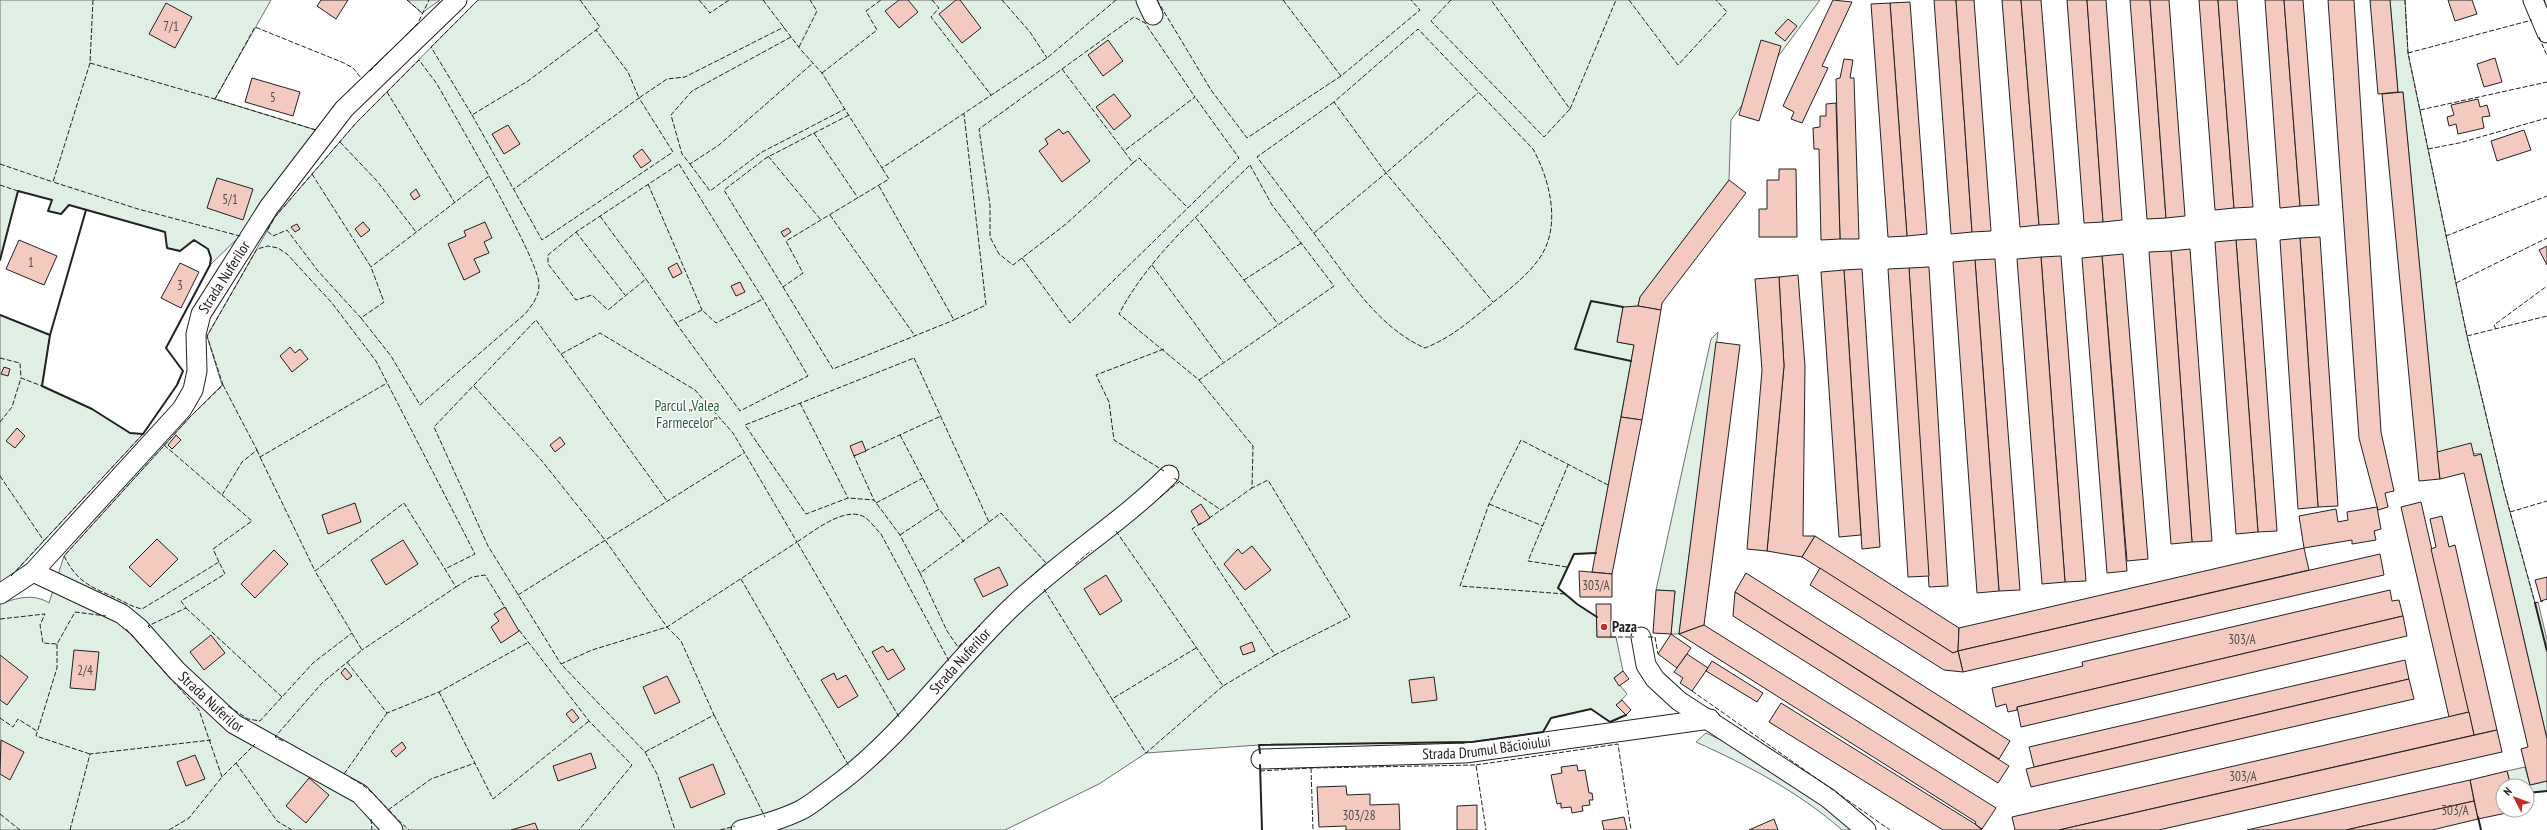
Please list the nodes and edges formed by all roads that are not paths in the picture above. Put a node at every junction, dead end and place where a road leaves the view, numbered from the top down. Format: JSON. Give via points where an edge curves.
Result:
{"nodes":[{"id":1,"x":457,"y":0,"type":"edge"},
{"id":2,"x":2533,"y":0,"type":"edge"},
{"id":3,"x":2547,"y":33,"type":"edge"},
{"id":4,"x":1169,"y":474,"type":"dead end"},
{"id":5,"x":33,"y":572,"type":"junction"},
{"id":6,"x":0,"y":594,"type":"edge"},
{"id":7,"x":1641,"y":637,"type":"dead end"},
{"id":8,"x":1710,"y":719,"type":"junction"},
{"id":9,"x":1261,"y":759,"type":"dead end"},
{"id":10,"x":393,"y":830,"type":"edge"},
{"id":11,"x":742,"y":830,"type":"edge"},
{"id":12,"x":1866,"y":830,"type":"edge"}],
"edges":[{"from":1,"to":5,"type":"street","name":"Strada Nuferilor","via":[[344,109],[269,207],[201,314],[196,334],[197,371],[192,390],[182,409]]},
{"from":2,"to":3,"type":"street"},
{"from":4,"to":11,"type":"street","name":"Strada Nuferilor","via":[[1144,500],[1077,550],[1014,604],[880,749],[842,781],[800,810],[771,823]]},
{"from":5,"to":6,"type":"street","name":"Strada Nuferilor"},
{"from":5,"to":10,"type":"street","name":"Strada Nuferilor","via":[[122,614],[139,628],[177,671],[234,724],[360,794]]},
{"from":7,"to":8,"type":"street","via":[[1646,665],[1655,679],[1679,701]]},
{"from":8,"to":9,"type":"street","name":"Strada Drumul Băcioiului","via":[[1465,753]]},
{"from":8,"to":12,"type":"street","via":[[1828,798]]}]}
